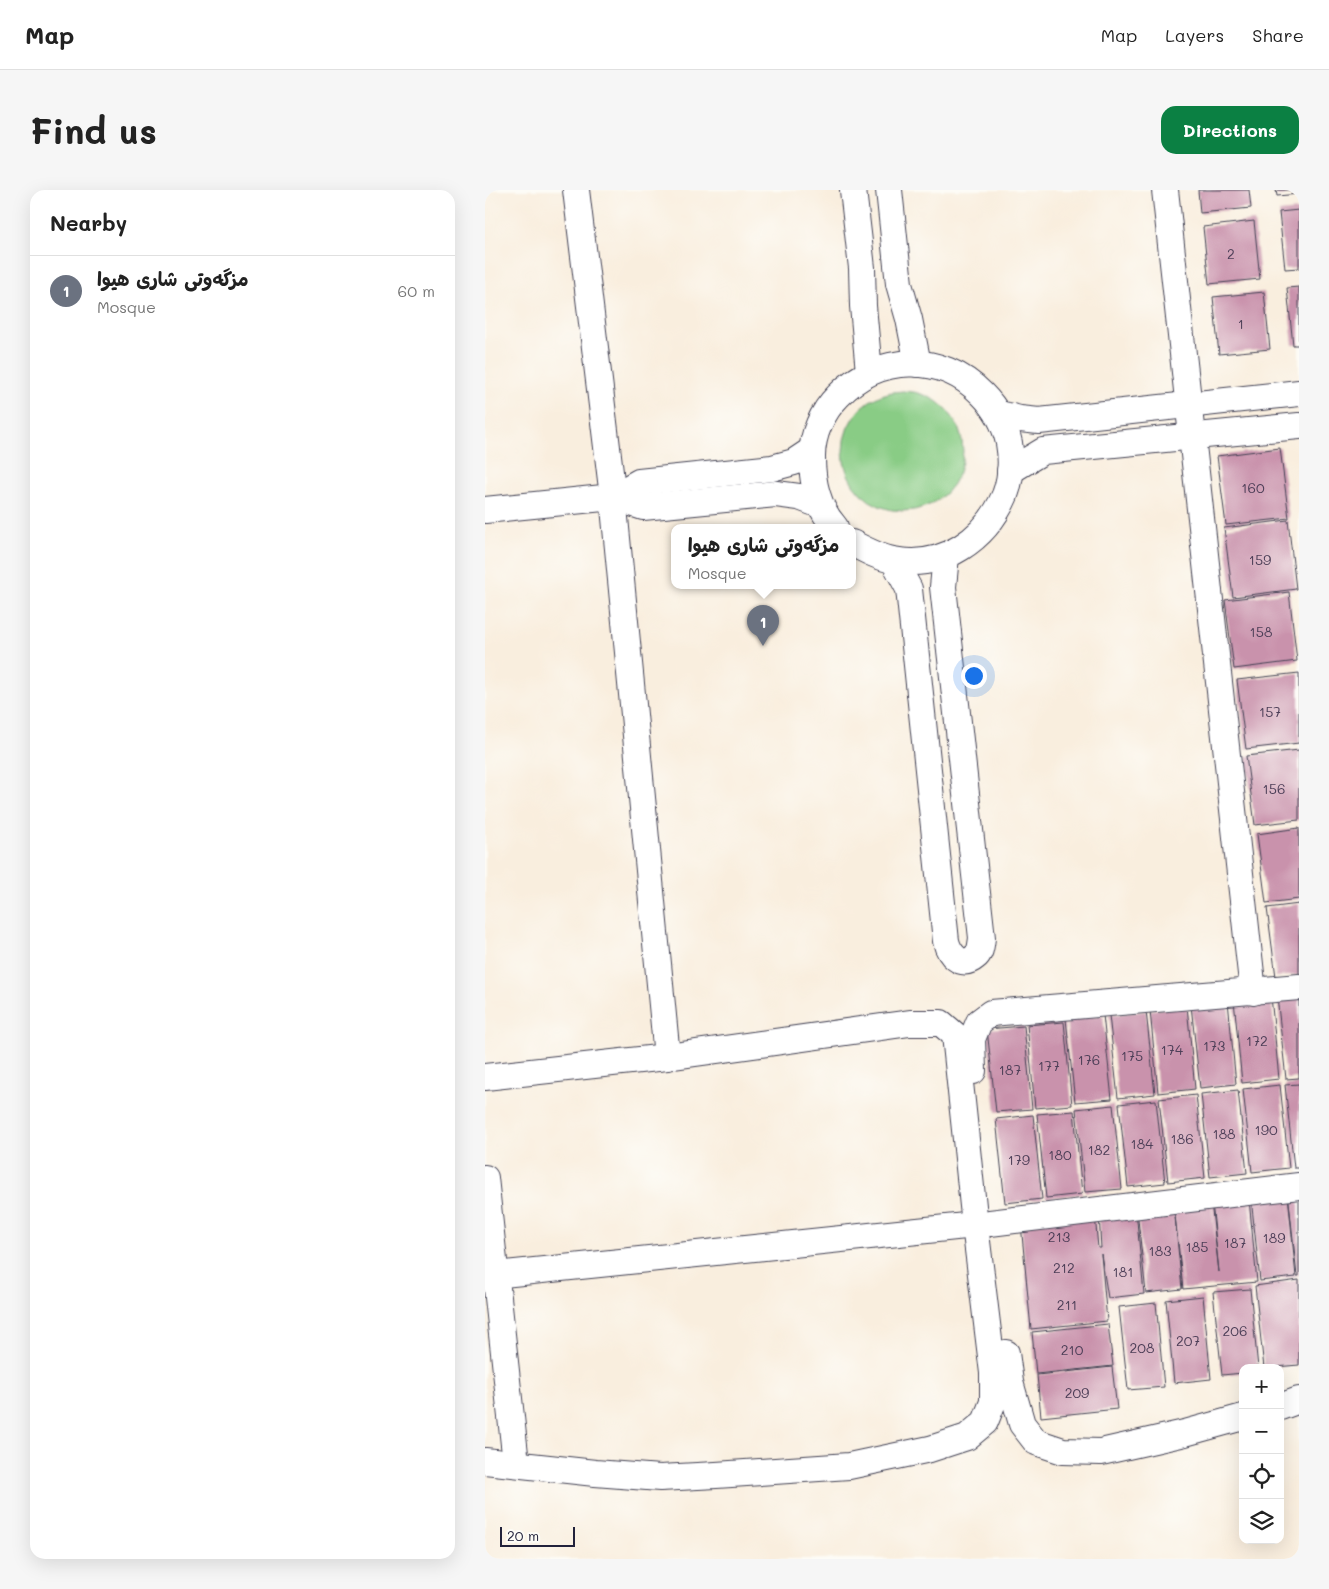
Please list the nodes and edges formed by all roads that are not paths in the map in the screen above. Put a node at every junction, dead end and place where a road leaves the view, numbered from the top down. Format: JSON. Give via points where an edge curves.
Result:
{"nodes":[{"id":1,"x":576,"y":190,"type":"edge"},
{"id":2,"x":853,"y":190,"type":"edge"},
{"id":3,"x":889,"y":190,"type":"edge"},
{"id":4,"x":1165,"y":190,"type":"edge"},
{"id":5,"x":918,"y":364,"type":"junction"},
{"id":6,"x":869,"y":372,"type":"junction"},
{"id":7,"x":1299,"y":393,"type":"edge"},
{"id":8,"x":1187,"y":405,"type":"junction"},
{"id":9,"x":999,"y":414,"type":"junction"},
{"id":10,"x":1299,"y":426,"type":"edge"},
{"id":11,"x":1191,"y":436,"type":"junction"},
{"id":12,"x":812,"y":450,"type":"junction"},
{"id":13,"x":1010,"y":471,"type":"junction"},
{"id":14,"x":613,"y":497,"type":"junction"},
{"id":15,"x":821,"y":505,"type":"junction"},
{"id":16,"x":485,"y":510,"type":"edge"},
{"id":17,"x":833,"y":524,"type":"edge"},
{"id":18,"x":856,"y":545,"type":"edge"},
{"id":19,"x":946,"y":556,"type":"junction"},
{"id":20,"x":894,"y":561,"type":"junction"},
{"id":21,"x":943,"y":588,"type":"junction"},
{"id":22,"x":909,"y":590,"type":"junction"},
{"id":23,"x":1299,"y":987,"type":"edge"},
{"id":24,"x":1253,"y":992,"type":"junction"},
{"id":25,"x":667,"y":1057,"type":"junction"},
{"id":26,"x":485,"y":1077,"type":"edge"},
{"id":27,"x":485,"y":1178,"type":"edge"},
{"id":28,"x":1299,"y":1186,"type":"edge"},
{"id":29,"x":983,"y":1224,"type":"junction"},
{"id":30,"x":495,"y":1275,"type":"junction"},
{"id":31,"x":1299,"y":1400,"type":"edge"},
{"id":32,"x":1284,"y":1406,"type":"edge"},
{"id":33,"x":1239,"y":1418,"type":"edge"},
{"id":34,"x":485,"y":1460,"type":"edge"},
{"id":35,"x":516,"y":1463,"type":"junction"}],
"edges":[{"from":1,"to":14,"type":"street"},
{"from":2,"to":6,"type":"street"},
{"from":3,"to":5,"type":"street","via":[[899,284]]},
{"from":4,"to":8,"type":"street"},
{"from":5,"to":6,"type":"street","via":[[889,366]]},
{"from":5,"to":9,"type":"street","via":[[952,372],[973,384]]},
{"from":6,"to":12,"type":"street","via":[[848,385],[830,404],[818,425]]},
{"from":7,"to":8,"type":"street"},
{"from":8,"to":9,"type":"street","via":[[1039,421]]},
{"from":8,"to":11,"type":"street"},
{"from":9,"to":13,"type":"street","via":[[1007,435]]},
{"from":10,"to":11,"type":"street"},
{"from":11,"to":13,"type":"street","via":[[1043,451]]},
{"from":11,"to":24,"type":"street"},
{"from":12,"to":14,"type":"street","via":[[793,462],[772,468],[639,482]]},
{"from":12,"to":15,"type":"street","via":[[812,478]]},
{"from":13,"to":19,"type":"street","via":[[998,512],[967,545]]},
{"from":14,"to":15,"type":"street","via":[[643,507],[776,494],[799,497]]},
{"from":14,"to":16,"type":"street"},
{"from":14,"to":25,"type":"street"},
{"from":15,"to":17,"type":"street"},
{"from":18,"to":20,"type":"street"},
{"from":19,"to":20,"type":"street","via":[[921,561]]},
{"from":19,"to":21,"type":"street"},
{"from":20,"to":22,"type":"street"},
{"from":21,"to":22,"type":"street","via":[[936,579],[925,577],[913,580]]},
{"from":21,"to":22,"type":"street","via":[[982,938],[976,957],[967,961],[952,956],[946,941]]},
{"from":23,"to":24,"type":"street"},
{"from":24,"to":29,"type":"street","via":[[1009,1010],[991,1013],[979,1022],[972,1039],[972,1064]]},
{"from":25,"to":26,"type":"street"},
{"from":25,"to":29,"type":"street","via":[[909,1023],[941,1023],[955,1035]]},
{"from":27,"to":30,"type":"street"},
{"from":28,"to":29,"type":"street"},
{"from":29,"to":30,"type":"street"},
{"from":29,"to":33,"type":"street","via":[[1010,1382],[1022,1424],[1035,1442],[1063,1451],[1101,1452]]},
{"from":29,"to":35,"type":"street","via":[[993,1402],[985,1422],[967,1437],[930,1449],[849,1466],[716,1475],[660,1478]]},
{"from":30,"to":35,"type":"street"},
{"from":31,"to":32,"type":"street"},
{"from":34,"to":35,"type":"street"}]}
